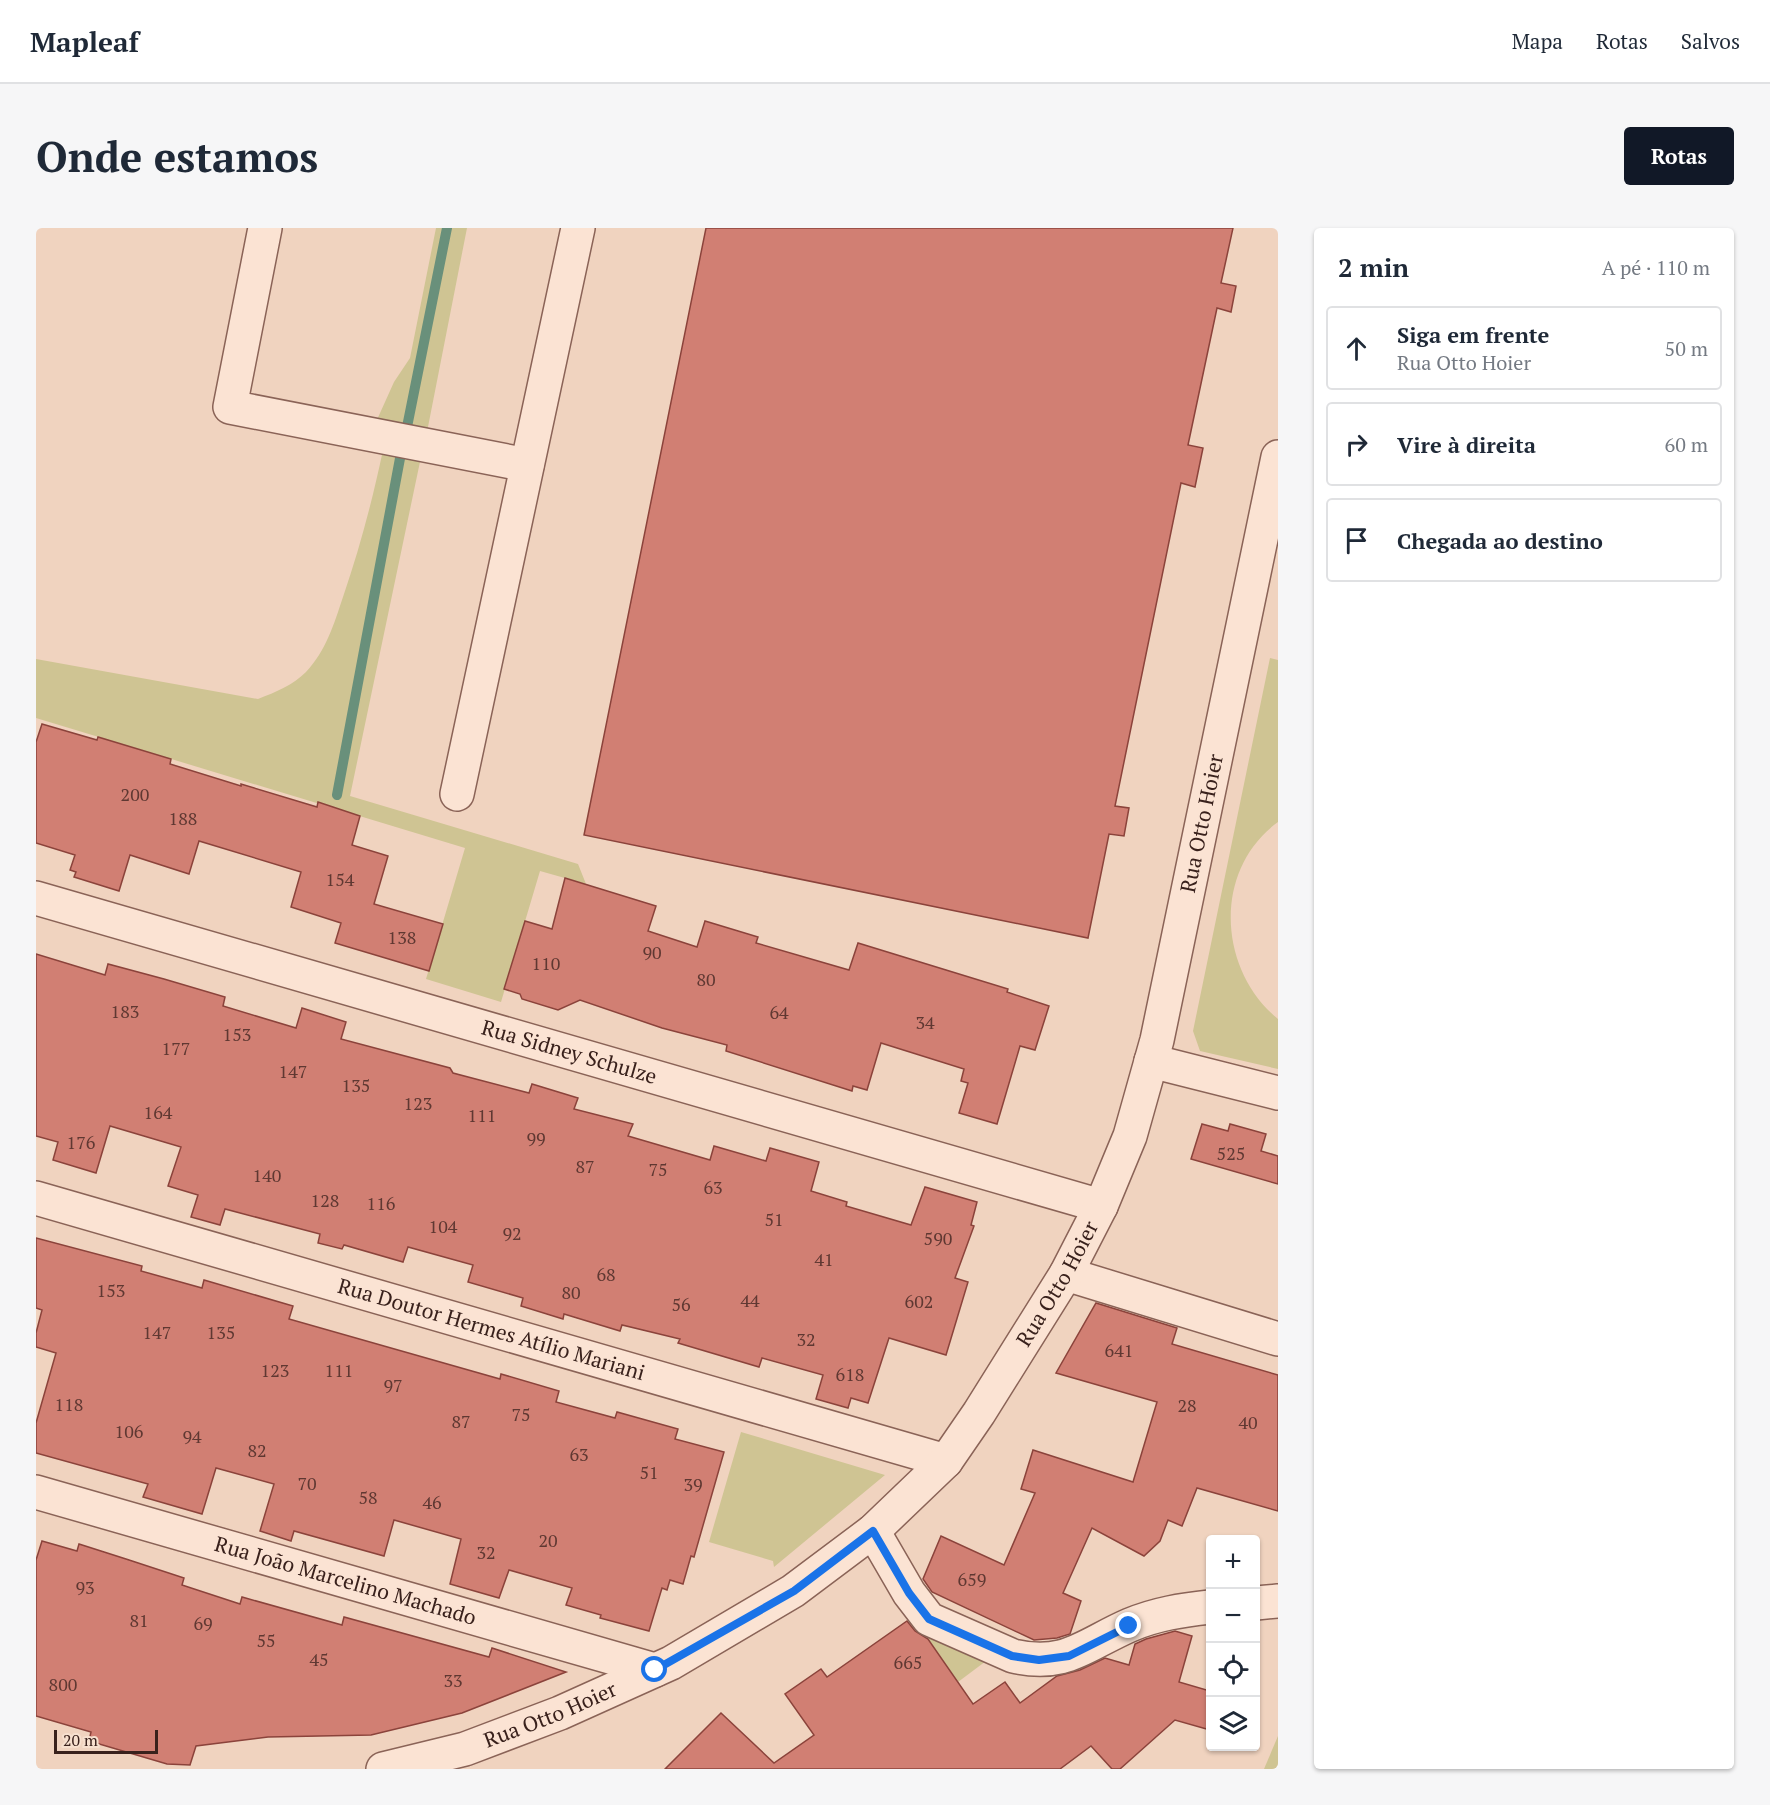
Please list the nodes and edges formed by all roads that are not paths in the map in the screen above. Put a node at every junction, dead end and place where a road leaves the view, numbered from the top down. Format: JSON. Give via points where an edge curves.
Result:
{"nodes":[{"id":1,"x":265,"y":228,"type":"edge"},
{"id":2,"x":578,"y":228,"type":"edge"},
{"id":3,"x":1278,"y":457,"type":"edge"},
{"id":4,"x":527,"y":465,"type":"junction"},
{"id":5,"x":457,"y":794,"type":"dead end"},
{"id":6,"x":36,"y":898,"type":"edge"},
{"id":7,"x":1151,"y":1061,"type":"junction"},
{"id":8,"x":1278,"y":1093,"type":"edge"},
{"id":9,"x":36,"y":1198,"type":"edge"},
{"id":10,"x":1101,"y":1206,"type":"junction"},
{"id":11,"x":1066,"y":1274,"type":"junction"},
{"id":12,"x":1278,"y":1339,"type":"edge"},
{"id":13,"x":946,"y":1461,"type":"junction"},
{"id":14,"x":36,"y":1492,"type":"edge"},
{"id":15,"x":873,"y":1531,"type":"junction"},
{"id":16,"x":1278,"y":1601,"type":"edge"},
{"id":17,"x":1260,"y":1603,"type":"edge"},
{"id":18,"x":1206,"y":1607,"type":"edge"},
{"id":19,"x":655,"y":1670,"type":"junction"},
{"id":20,"x":383,"y":1769,"type":"edge"}],
"edges":[{"from":1,"to":4,"type":"street","via":[[230,407]]},
{"from":2,"to":4,"type":"street"},
{"from":3,"to":7,"type":"street","name":"Rua Otto Hoier"},
{"from":4,"to":5,"type":"street"},
{"from":6,"to":10,"type":"street","name":"Rua Sidney Schulze"},
{"from":7,"to":8,"type":"street"},
{"from":7,"to":10,"type":"street","name":"Rua Otto Hoier","via":[[1130,1136]]},
{"from":9,"to":13,"type":"street","name":"Rua Doutor Hermes Atílio Mariani"},
{"from":10,"to":11,"type":"street","name":"Rua Otto Hoier"},
{"from":11,"to":12,"type":"street"},
{"from":11,"to":13,"type":"street","name":"Rua Otto Hoier"},
{"from":13,"to":15,"type":"street","name":"Rua Otto Hoier"},
{"from":14,"to":19,"type":"street","name":"Rua João Marcelino Machado"},
{"from":15,"to":18,"type":"street","via":[[929,1619],[1025,1659],[1069,1656],[1145,1620],[1174,1610]]},
{"from":15,"to":19,"type":"street","name":"Rua Otto Hoier","via":[[794,1591]]},
{"from":16,"to":17,"type":"street"},
{"from":19,"to":20,"type":"street","name":"Rua Otto Hoier","via":[[465,1749]]}]}
